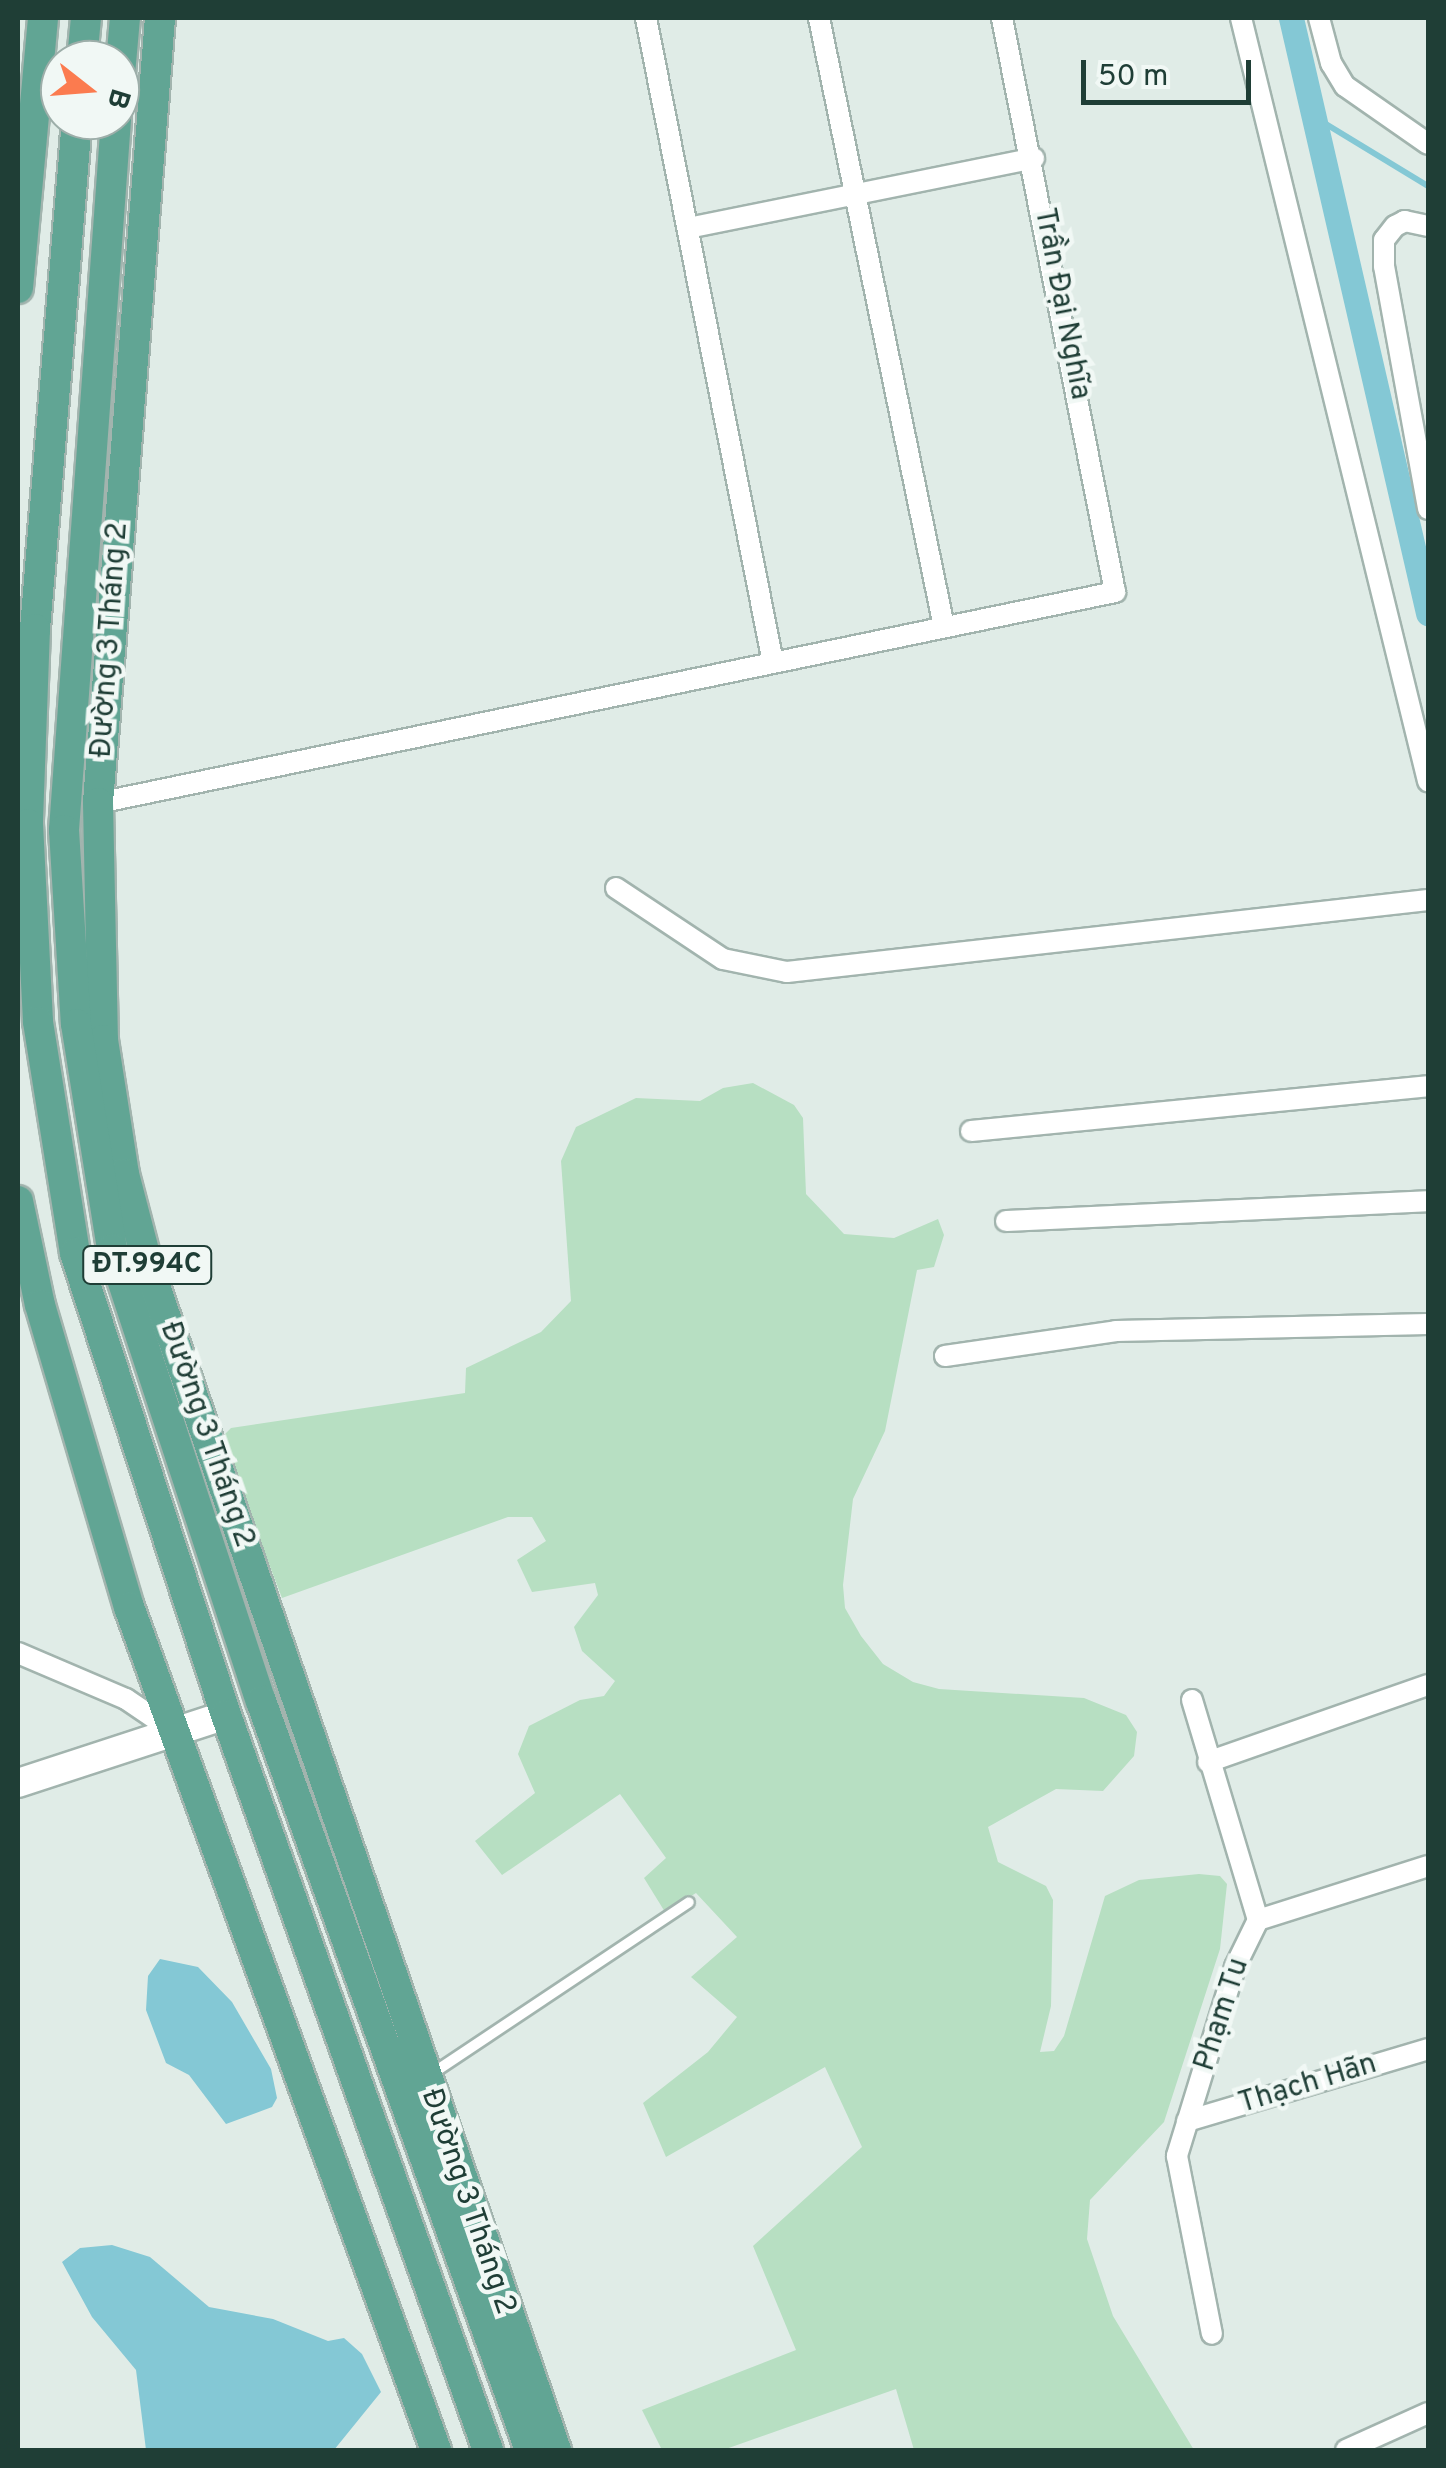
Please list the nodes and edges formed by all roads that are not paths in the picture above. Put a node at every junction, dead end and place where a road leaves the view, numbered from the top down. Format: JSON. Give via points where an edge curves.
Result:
{"nodes":[{"id":1,"x":43,"y":18,"type":"edge"},
{"id":2,"x":160,"y":18,"type":"edge"},
{"id":3,"x":646,"y":18,"type":"edge"},
{"id":4,"x":819,"y":18,"type":"edge"},
{"id":5,"x":1002,"y":18,"type":"edge"},
{"id":6,"x":1242,"y":18,"type":"edge"},
{"id":7,"x":1319,"y":18,"type":"edge"},
{"id":8,"x":75,"y":140,"type":"edge"},
{"id":9,"x":115,"y":140,"type":"edge"},
{"id":10,"x":1428,"y":144,"type":"edge"},
{"id":11,"x":1034,"y":158,"type":"junction"},
{"id":12,"x":856,"y":196,"type":"junction"},
{"id":13,"x":1428,"y":226,"type":"edge"},
{"id":14,"x":688,"y":228,"type":"junction"},
{"id":15,"x":18,"y":288,"type":"edge"},
{"id":16,"x":1428,"y":504,"type":"edge"},
{"id":17,"x":944,"y":627,"type":"junction"},
{"id":18,"x":774,"y":662,"type":"junction"},
{"id":19,"x":1428,"y":781,"type":"edge"},
{"id":20,"x":98,"y":803,"type":"junction"},
{"id":21,"x":616,"y":888,"type":"dead end"},
{"id":22,"x":1428,"y":900,"type":"edge"},
{"id":23,"x":1428,"y":1086,"type":"edge"},
{"id":24,"x":971,"y":1131,"type":"dead end"},
{"id":25,"x":18,"y":1201,"type":"edge"},
{"id":26,"x":1428,"y":1201,"type":"edge"},
{"id":27,"x":1006,"y":1220,"type":"dead end"},
{"id":28,"x":1428,"y":1324,"type":"edge"},
{"id":29,"x":945,"y":1356,"type":"dead end"},
{"id":30,"x":18,"y":1653,"type":"edge"},
{"id":31,"x":1428,"y":1685,"type":"edge"},
{"id":32,"x":294,"y":1689,"type":"junction"},
{"id":33,"x":1192,"y":1700,"type":"dead end"},
{"id":34,"x":261,"y":1701,"type":"junction"},
{"id":35,"x":226,"y":1715,"type":"junction"},
{"id":36,"x":178,"y":1734,"type":"junction"},
{"id":37,"x":1208,"y":1762,"type":"junction"},
{"id":38,"x":18,"y":1783,"type":"edge"},
{"id":39,"x":1428,"y":1866,"type":"edge"},
{"id":40,"x":689,"y":1902,"type":"dead end"},
{"id":41,"x":1258,"y":1920,"type":"junction"},
{"id":42,"x":1428,"y":2048,"type":"edge"},
{"id":43,"x":425,"y":2078,"type":"junction"},
{"id":44,"x":1187,"y":2121,"type":"junction"},
{"id":45,"x":1212,"y":2334,"type":"dead end"},
{"id":46,"x":1428,"y":2413,"type":"edge"},
{"id":47,"x":436,"y":2450,"type":"edge"},
{"id":48,"x":488,"y":2450,"type":"edge"},
{"id":49,"x":530,"y":2450,"type":"edge"},
{"id":50,"x":556,"y":2450,"type":"edge"},
{"id":51,"x":1346,"y":2450,"type":"edge"}],
"edges":[{"from":1,"to":15,"type":"main road"},
{"from":2,"to":20,"type":"main road","name":"Đường 3 Tháng 2","number":"ĐT.994C"},
{"from":3,"to":14,"type":"street"},
{"from":4,"to":12,"type":"street"},
{"from":5,"to":11,"type":"street","name":"Trần Đại Nghĩa"},
{"from":6,"to":19,"type":"street"},
{"from":7,"to":10,"type":"street","via":[[1330,62],[1345,86]]},
{"from":8,"to":35,"type":"main road","name":"Đường 3 Tháng 2","number":"ĐT.994C","via":[[34,668],[28,824],[38,1022],[75,1253]]},
{"from":9,"to":34,"type":"main road","name":"Đường 3 Tháng 2","number":"ĐT.994C","via":[[64,830],[76,1024],[112,1249]]},
{"from":11,"to":12,"type":"street"},
{"from":11,"to":17,"type":"street","name":"Trần Đại Nghĩa","via":[[1115,592]]},
{"from":12,"to":14,"type":"street"},
{"from":12,"to":17,"type":"street"},
{"from":13,"to":16,"type":"street","via":[[1405,221],[1384,240]]},
{"from":14,"to":18,"type":"street"},
{"from":17,"to":18,"type":"street"},
{"from":18,"to":20,"type":"street"},
{"from":20,"to":32,"type":"main road","name":"Đường 3 Tháng 2","number":"ĐT.994C","via":[[103,1040],[124,1174],[148,1266]]},
{"from":21,"to":22,"type":"street","via":[[722,959],[787,972]]},
{"from":23,"to":24,"type":"street"},
{"from":25,"to":36,"type":"main road","via":[[40,1306],[129,1606]]},
{"from":26,"to":27,"type":"street"},
{"from":28,"to":29,"type":"street","via":[[1116,1332]]},
{"from":30,"to":36,"type":"street","via":[[126,1699]]},
{"from":31,"to":37,"type":"street"},
{"from":32,"to":34,"type":"main road"},
{"from":32,"to":43,"type":"main road","name":"Đường 3 Tháng 2","number":"ĐT.994C"},
{"from":33,"to":37,"type":"street","name":"Phạm Tu"},
{"from":34,"to":35,"type":"main road"},
{"from":34,"to":49,"type":"main road","name":"Đường 3 Tháng 2","number":"ĐT.994C"},
{"from":35,"to":36,"type":"street"},
{"from":35,"to":48,"type":"main road","name":"Đường 3 Tháng 2","number":"ĐT.994C"},
{"from":36,"to":38,"type":"street"},
{"from":36,"to":47,"type":"main road"},
{"from":37,"to":41,"type":"street","name":"Phạm Tu"},
{"from":39,"to":41,"type":"street"},
{"from":40,"to":43,"type":"lane"},
{"from":41,"to":44,"type":"street","name":"Phạm Tu","via":[[1235,1968]]},
{"from":42,"to":44,"type":"street","name":"Thạch Hãn"},
{"from":43,"to":50,"type":"main road","name":"Đường 3 Tháng 2","number":"ĐT.994C"},
{"from":44,"to":45,"type":"street","name":"Phạm Tu","via":[[1177,2156],[1182,2201]]},
{"from":46,"to":51,"type":"street"}]}
